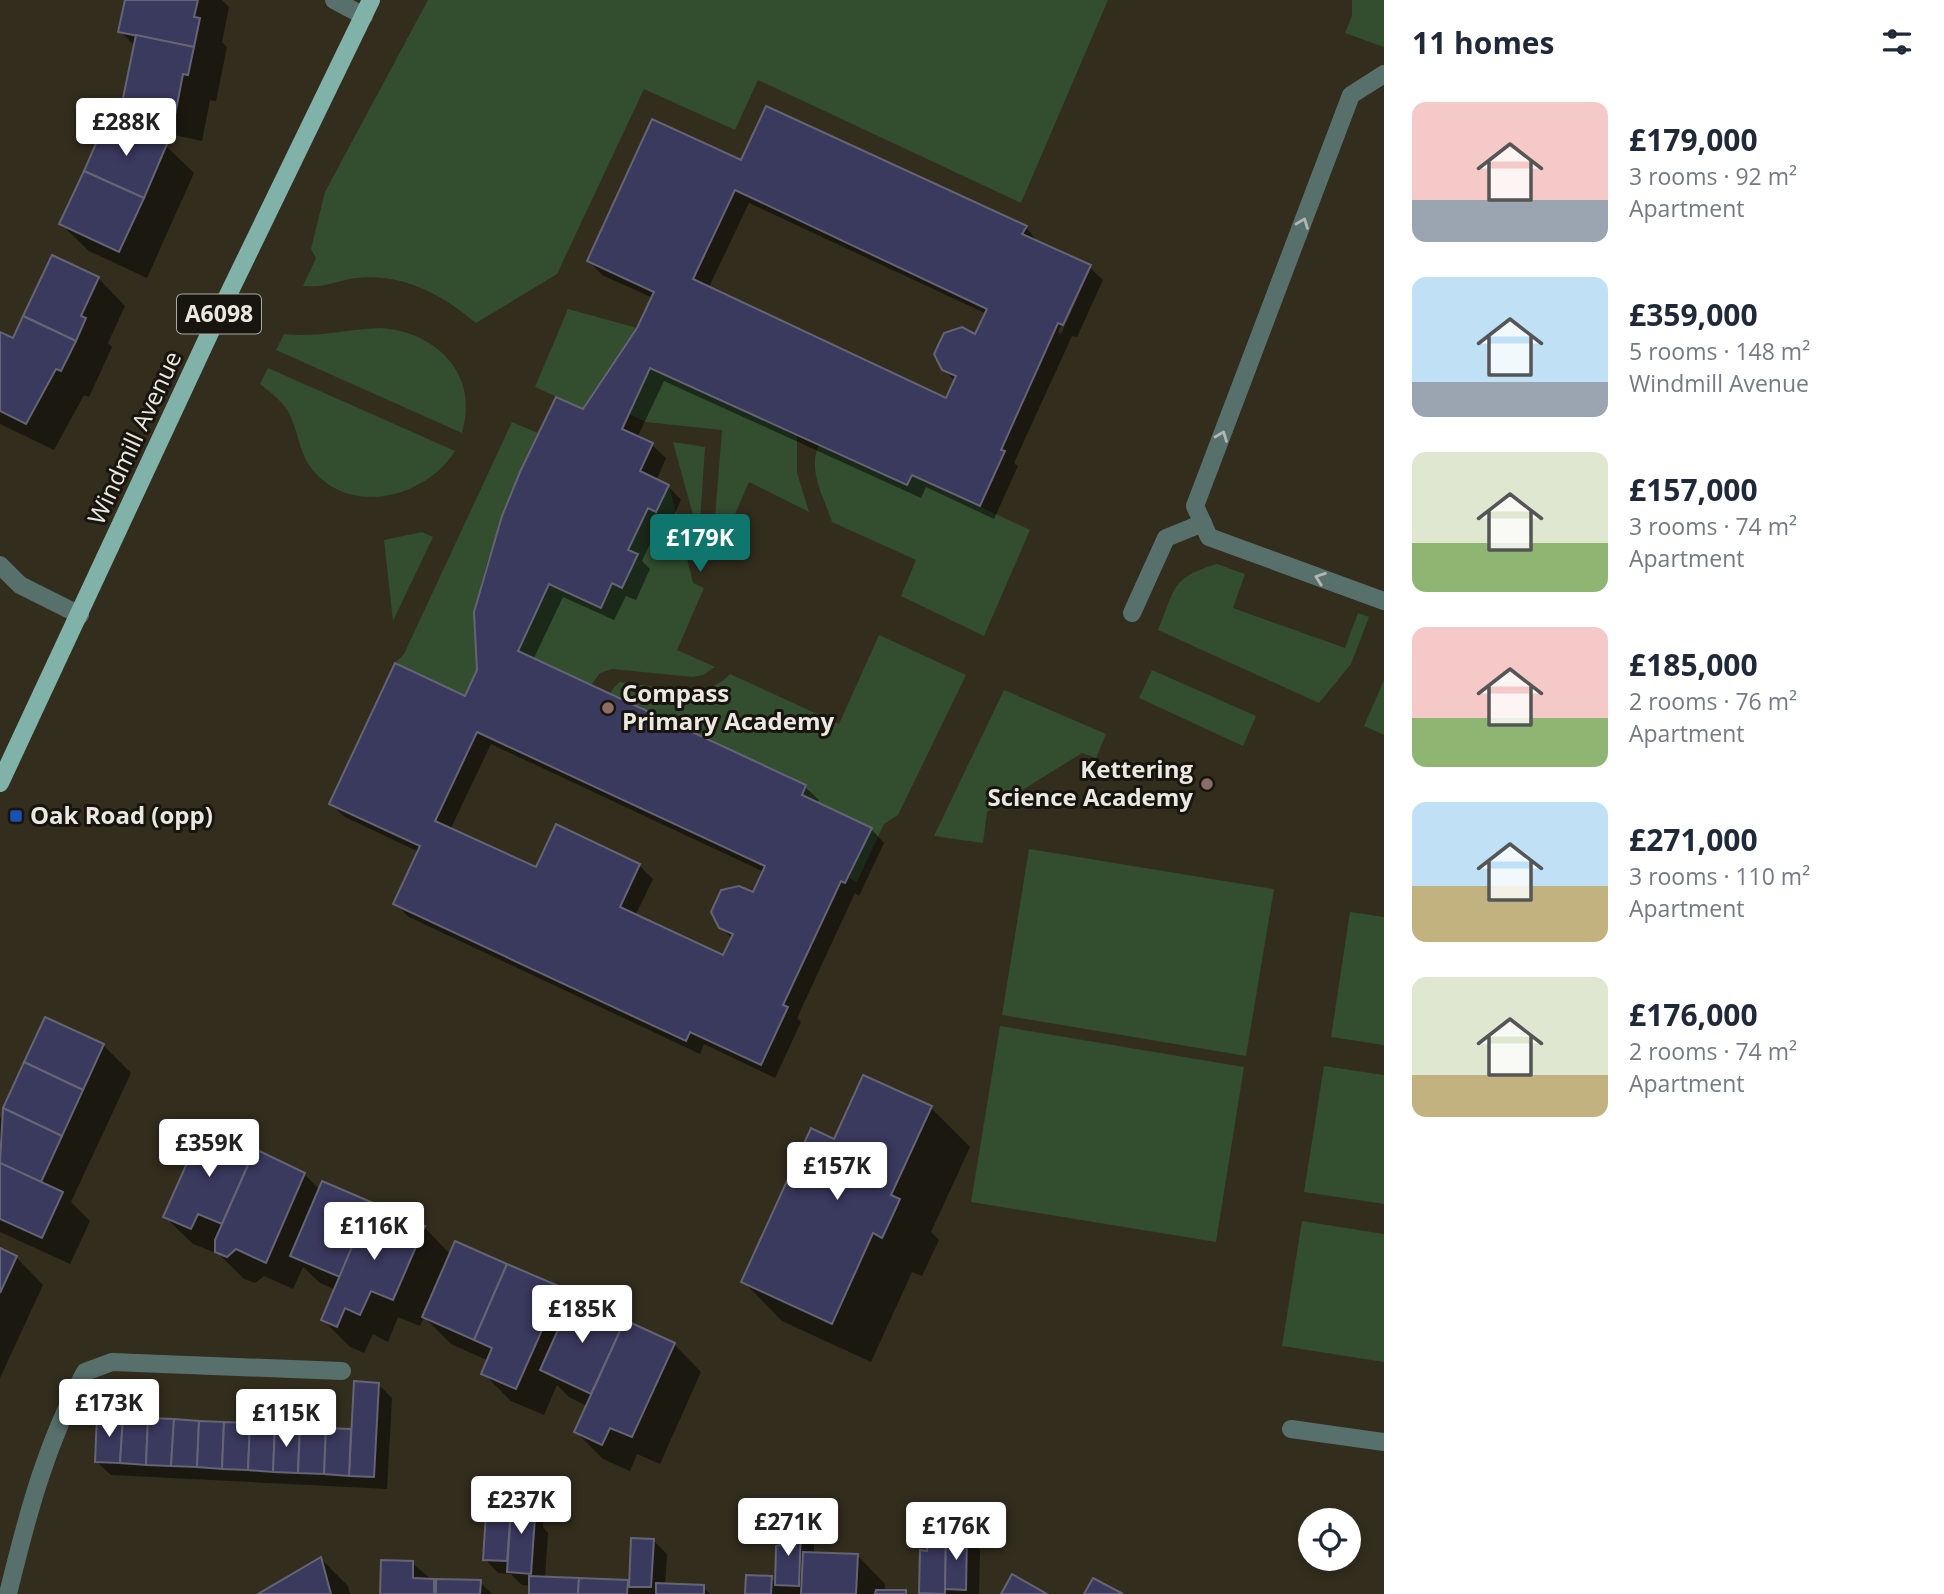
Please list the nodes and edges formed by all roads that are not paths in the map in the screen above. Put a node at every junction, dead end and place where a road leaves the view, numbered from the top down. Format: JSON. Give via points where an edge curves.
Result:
{"nodes":[{"id":1,"x":334,"y":0,"type":"edge"},
{"id":2,"x":368,"y":8,"type":"edge"},
{"id":3,"x":1384,"y":74,"type":"edge"},
{"id":4,"x":1203,"y":523,"type":"junction"},
{"id":5,"x":0,"y":565,"type":"edge"},
{"id":6,"x":1384,"y":601,"type":"edge"},
{"id":7,"x":1132,"y":613,"type":"dead end"},
{"id":8,"x":80,"y":615,"type":"junction"},
{"id":9,"x":0,"y":783,"type":"edge"},
{"id":10,"x":342,"y":1371,"type":"dead end"},
{"id":11,"x":1292,"y":1429,"type":"dead end"},
{"id":12,"x":1384,"y":1442,"type":"edge"},
{"id":13,"x":8,"y":1594,"type":"edge"}],
"edges":[{"from":1,"to":2,"type":"street"},
{"from":2,"to":8,"type":"main road","name":"Windmill Avenue","number":"A6098"},
{"from":4,"to":3,"type":"street","one_way":true,"via":[[1195,506],[1351,95]]},
{"from":6,"to":4,"type":"street","one_way":true,"via":[[1209,537]]},
{"from":4,"to":7,"type":"street","via":[[1166,538]]},
{"from":5,"to":8,"type":"street","via":[[20,585]]},
{"from":8,"to":9,"type":"main road","name":"Windmill Avenue","number":"A6098"},
{"from":10,"to":13,"type":"street","via":[[112,1362],[85,1372],[33,1493]]},
{"from":11,"to":12,"type":"street"}]}
